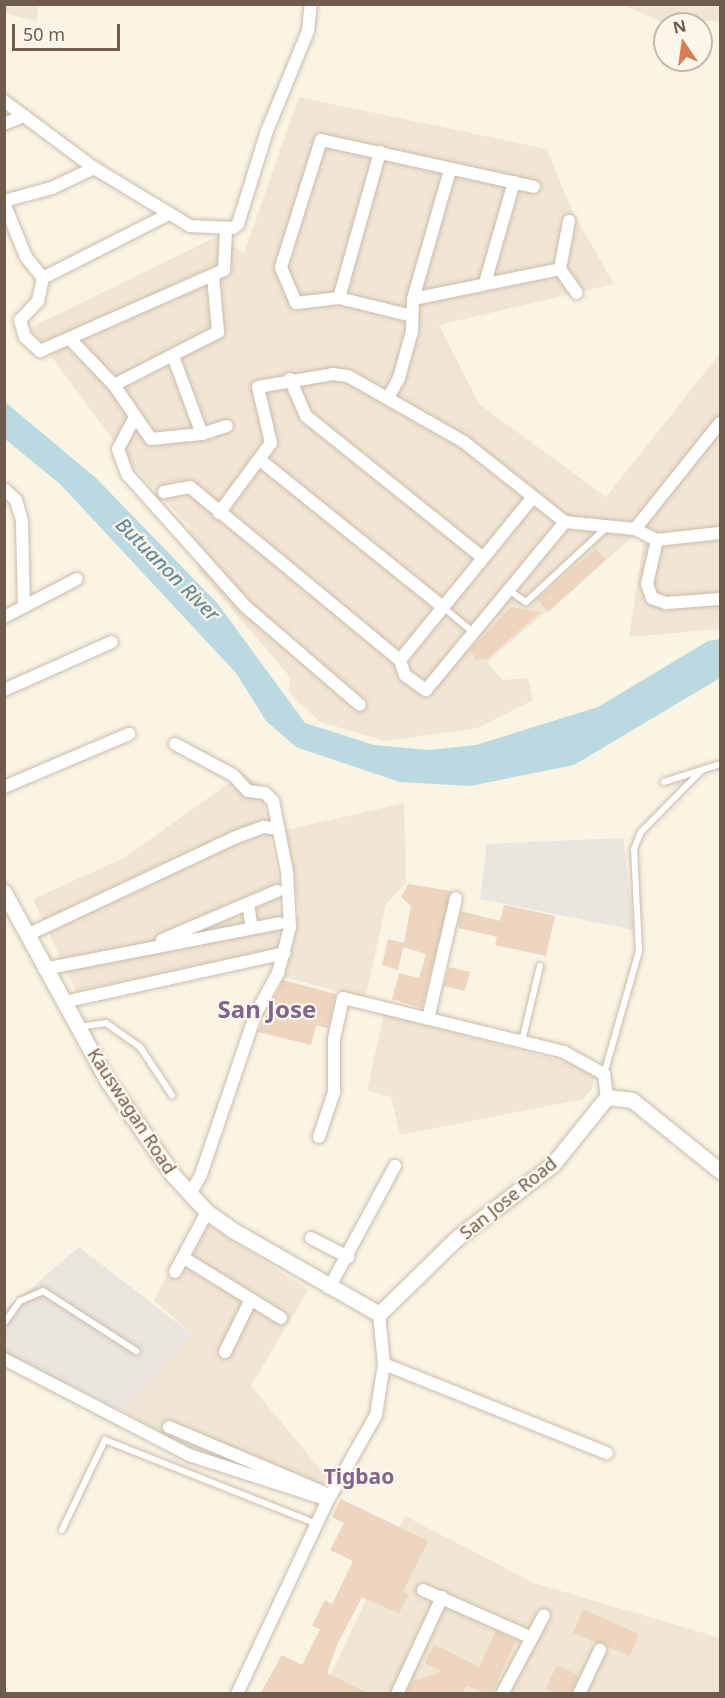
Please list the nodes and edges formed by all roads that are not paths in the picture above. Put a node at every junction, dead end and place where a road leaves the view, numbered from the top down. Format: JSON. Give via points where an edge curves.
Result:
{"nodes":[{"id":1,"x":311,"y":4,"type":"edge"},
{"id":2,"x":4,"y":101,"type":"edge"},
{"id":3,"x":24,"y":116,"type":"junction"},
{"id":4,"x":4,"y":123,"type":"edge"},
{"id":5,"x":380,"y":152,"type":"junction"},
{"id":6,"x":94,"y":168,"type":"junction"},
{"id":7,"x":450,"y":170,"type":"junction"},
{"id":8,"x":514,"y":182,"type":"junction"},
{"id":9,"x":534,"y":187,"type":"dead end"},
{"id":10,"x":4,"y":202,"type":"edge"},
{"id":11,"x":167,"y":215,"type":"junction"},
{"id":12,"x":569,"y":221,"type":"dead end"},
{"id":13,"x":225,"y":230,"type":"junction"},
{"id":14,"x":560,"y":269,"type":"junction"},
{"id":15,"x":213,"y":276,"type":"junction"},
{"id":16,"x":44,"y":278,"type":"junction"},
{"id":17,"x":485,"y":283,"type":"junction"},
{"id":18,"x":577,"y":293,"type":"dead end"},
{"id":19,"x":339,"y":298,"type":"junction"},
{"id":20,"x":413,"y":299,"type":"junction"},
{"id":21,"x":412,"y":316,"type":"junction"},
{"id":22,"x":71,"y":340,"type":"junction"},
{"id":23,"x":173,"y":356,"type":"junction"},
{"id":24,"x":290,"y":379,"type":"junction"},
{"id":25,"x":114,"y":385,"type":"junction"},
{"id":26,"x":388,"y":398,"type":"junction"},
{"id":27,"x":135,"y":417,"type":"junction"},
{"id":28,"x":720,"y":423,"type":"edge"},
{"id":29,"x":227,"y":426,"type":"dead end"},
{"id":30,"x":202,"y":434,"type":"junction"},
{"id":31,"x":260,"y":460,"type":"junction"},
{"id":32,"x":4,"y":489,"type":"edge"},
{"id":33,"x":164,"y":492,"type":"dead end"},
{"id":34,"x":533,"y":497,"type":"junction"},
{"id":35,"x":219,"y":513,"type":"junction"},
{"id":36,"x":565,"y":522,"type":"junction"},
{"id":37,"x":606,"y":528,"type":"junction"},
{"id":38,"x":635,"y":529,"type":"junction"},
{"id":39,"x":719,"y":532,"type":"edge"},
{"id":40,"x":657,"y":540,"type":"junction"},
{"id":41,"x":483,"y":558,"type":"junction"},
{"id":42,"x":77,"y":579,"type":"dead end"},
{"id":43,"x":510,"y":591,"type":"junction"},
{"id":44,"x":720,"y":599,"type":"edge"},
{"id":45,"x":24,"y":607,"type":"junction"},
{"id":46,"x":443,"y":607,"type":"junction"},
{"id":47,"x":4,"y":617,"type":"edge"},
{"id":48,"x":475,"y":634,"type":"junction"},
{"id":49,"x":111,"y":642,"type":"dead end"},
{"id":50,"x":400,"y":660,"type":"junction"},
{"id":51,"x":4,"y":690,"type":"edge"},
{"id":52,"x":360,"y":705,"type":"dead end"},
{"id":53,"x":129,"y":734,"type":"dead end"},
{"id":54,"x":175,"y":744,"type":"dead end"},
{"id":55,"x":720,"y":764,"type":"edge"},
{"id":56,"x":703,"y":769,"type":"junction"},
{"id":57,"x":663,"y":782,"type":"dead end"},
{"id":58,"x":4,"y":787,"type":"edge"},
{"id":59,"x":279,"y":829,"type":"junction"},
{"id":60,"x":276,"y":891,"type":"dead end"},
{"id":61,"x":4,"y":892,"type":"edge"},
{"id":62,"x":456,"y":898,"type":"dead end"},
{"id":63,"x":248,"y":904,"type":"junction"},
{"id":64,"x":280,"y":923,"type":"dead end"},
{"id":65,"x":252,"y":929,"type":"junction"},
{"id":66,"x":27,"y":935,"type":"junction"},
{"id":67,"x":139,"y":950,"type":"junction"},
{"id":68,"x":285,"y":953,"type":"junction"},
{"id":69,"x":540,"y":966,"type":"dead end"},
{"id":70,"x":44,"y":969,"type":"junction"},
{"id":71,"x":64,"y":1002,"type":"junction"},
{"id":72,"x":428,"y":1018,"type":"junction"},
{"id":73,"x":78,"y":1027,"type":"junction"},
{"id":74,"x":522,"y":1042,"type":"junction"},
{"id":75,"x":604,"y":1074,"type":"junction"},
{"id":76,"x":172,"y":1095,"type":"dead end"},
{"id":77,"x":607,"y":1097,"type":"junction"},
{"id":78,"x":319,"y":1137,"type":"dead end"},
{"id":79,"x":395,"y":1166,"type":"dead end"},
{"id":80,"x":720,"y":1171,"type":"edge"},
{"id":81,"x":190,"y":1194,"type":"junction"},
{"id":82,"x":207,"y":1212,"type":"junction"},
{"id":83,"x":311,"y":1238,"type":"dead end"},
{"id":84,"x":348,"y":1257,"type":"junction"},
{"id":85,"x":184,"y":1258,"type":"junction"},
{"id":86,"x":175,"y":1272,"type":"dead end"},
{"id":87,"x":329,"y":1288,"type":"junction"},
{"id":88,"x":251,"y":1299,"type":"junction"},
{"id":89,"x":379,"y":1314,"type":"junction"},
{"id":90,"x":280,"y":1318,"type":"dead end"},
{"id":91,"x":4,"y":1323,"type":"edge"},
{"id":92,"x":136,"y":1351,"type":"dead end"},
{"id":93,"x":225,"y":1352,"type":"dead end"},
{"id":94,"x":4,"y":1359,"type":"edge"},
{"id":95,"x":384,"y":1364,"type":"junction"},
{"id":96,"x":169,"y":1427,"type":"dead end"},
{"id":97,"x":607,"y":1454,"type":"dead end"},
{"id":98,"x":330,"y":1497,"type":"junction"},
{"id":99,"x":317,"y":1524,"type":"junction"},
{"id":100,"x":62,"y":1530,"type":"dead end"},
{"id":101,"x":423,"y":1590,"type":"dead end"},
{"id":102,"x":442,"y":1598,"type":"junction"},
{"id":103,"x":544,"y":1615,"type":"dead end"},
{"id":104,"x":532,"y":1638,"type":"junction"},
{"id":105,"x":600,"y":1650,"type":"dead end"},
{"id":106,"x":237,"y":1694,"type":"edge"},
{"id":107,"x":397,"y":1694,"type":"edge"},
{"id":108,"x":502,"y":1694,"type":"edge"},
{"id":109,"x":579,"y":1694,"type":"edge"}],
"edges":[{"from":1,"to":13,"type":"street","via":[[308,31],[267,131],[238,224]]},
{"from":2,"to":3,"type":"street"},
{"from":3,"to":4,"type":"street"},
{"from":3,"to":6,"type":"street"},
{"from":5,"to":7,"type":"street"},
{"from":5,"to":19,"type":"street"},
{"from":5,"to":19,"type":"street","via":[[321,140],[281,267],[296,303]]},
{"from":6,"to":10,"type":"street","via":[[52,188]]},
{"from":6,"to":11,"type":"street"},
{"from":7,"to":8,"type":"street"},
{"from":7,"to":20,"type":"street"},
{"from":8,"to":9,"type":"street"},
{"from":8,"to":17,"type":"street"},
{"from":10,"to":16,"type":"street","via":[[26,257]]},
{"from":11,"to":13,"type":"street","via":[[190,226]]},
{"from":11,"to":16,"type":"street"},
{"from":12,"to":14,"type":"street"},
{"from":13,"to":15,"type":"street","via":[[224,270]]},
{"from":14,"to":17,"type":"street"},
{"from":14,"to":18,"type":"street"},
{"from":15,"to":22,"type":"street"},
{"from":15,"to":23,"type":"street","via":[[218,332]]},
{"from":16,"to":22,"type":"street","via":[[38,301],[21,320],[25,337],[40,351]]},
{"from":17,"to":20,"type":"street"},
{"from":19,"to":21,"type":"street"},
{"from":20,"to":21,"type":"street"},
{"from":21,"to":26,"type":"street","via":[[399,378]]},
{"from":22,"to":25,"type":"street"},
{"from":23,"to":25,"type":"street"},
{"from":23,"to":30,"type":"street"},
{"from":24,"to":26,"type":"street","via":[[348,376]]},
{"from":24,"to":31,"type":"street","via":[[258,387],[271,441]]},
{"from":24,"to":41,"type":"street","via":[[306,416]]},
{"from":25,"to":27,"type":"street"},
{"from":26,"to":34,"type":"street","via":[[464,442]]},
{"from":27,"to":30,"type":"street","via":[[157,441]]},
{"from":27,"to":52,"type":"street","via":[[118,449],[134,483],[246,607]]},
{"from":28,"to":38,"type":"street"},
{"from":29,"to":30,"type":"street"},
{"from":31,"to":35,"type":"street"},
{"from":31,"to":46,"type":"street"},
{"from":32,"to":45,"type":"street","via":[[16,500],[22,522]]},
{"from":33,"to":35,"type":"street","via":[[190,487]]},
{"from":34,"to":36,"type":"street"},
{"from":34,"to":41,"type":"street"},
{"from":35,"to":50,"type":"street"},
{"from":36,"to":37,"type":"street"},
{"from":36,"to":43,"type":"street"},
{"from":37,"to":38,"type":"street"},
{"from":37,"to":43,"type":"lane","via":[[526,602]]},
{"from":38,"to":40,"type":"street"},
{"from":39,"to":40,"type":"street"},
{"from":40,"to":44,"type":"street","via":[[647,584],[652,598],[666,603]]},
{"from":41,"to":46,"type":"street"},
{"from":42,"to":45,"type":"street"},
{"from":43,"to":48,"type":"street"},
{"from":45,"to":47,"type":"street"},
{"from":46,"to":48,"type":"lane"},
{"from":46,"to":50,"type":"street"},
{"from":48,"to":50,"type":"street","via":[[426,690],[405,675]]},
{"from":49,"to":51,"type":"street"},
{"from":53,"to":58,"type":"street"},
{"from":54,"to":59,"type":"street","via":[[233,775],[248,790],[269,796]]},
{"from":55,"to":56,"type":"lane"},
{"from":56,"to":57,"type":"lane"},
{"from":56,"to":75,"type":"lane","via":[[640,832],[634,849],[639,951]]},
{"from":59,"to":66,"type":"street","via":[[264,827],[236,837]]},
{"from":59,"to":68,"type":"street","via":[[287,872],[290,927]]},
{"from":60,"to":63,"type":"street"},
{"from":61,"to":66,"type":"street","name":"Kauswagan Road"},
{"from":62,"to":72,"type":"street"},
{"from":63,"to":65,"type":"street"},
{"from":63,"to":67,"type":"street"},
{"from":64,"to":65,"type":"street"},
{"from":65,"to":67,"type":"street"},
{"from":66,"to":70,"type":"street","name":"Kauswagan Road"},
{"from":67,"to":70,"type":"street"},
{"from":68,"to":71,"type":"street"},
{"from":68,"to":81,"type":"street","via":[[256,1013],[201,1175]]},
{"from":69,"to":74,"type":"lane"},
{"from":70,"to":71,"type":"street","name":"Kauswagan Road"},
{"from":71,"to":73,"type":"street","name":"Kauswagan Road"},
{"from":72,"to":74,"type":"street"},
{"from":72,"to":78,"type":"street","via":[[343,998],[334,1040],[334,1092]]},
{"from":73,"to":76,"type":"lane","via":[[106,1023],[140,1047]]},
{"from":73,"to":81,"type":"street","name":"Kauswagan Road","via":[[120,1099]]},
{"from":74,"to":75,"type":"street","via":[[564,1052]]},
{"from":75,"to":77,"type":"street"},
{"from":77,"to":80,"type":"street","via":[[632,1100]]},
{"from":77,"to":89,"type":"street","name":"San Jose Road","via":[[553,1164],[458,1237]]},
{"from":79,"to":84,"type":"street"},
{"from":81,"to":82,"type":"street","name":"Kauswagan Road"},
{"from":82,"to":85,"type":"street"},
{"from":82,"to":87,"type":"street","name":"Kauswagan Road"},
{"from":83,"to":84,"type":"street"},
{"from":84,"to":87,"type":"street"},
{"from":85,"to":86,"type":"street"},
{"from":85,"to":88,"type":"street"},
{"from":87,"to":89,"type":"street","name":"Kauswagan Road"},
{"from":88,"to":90,"type":"street"},
{"from":88,"to":93,"type":"street"},
{"from":89,"to":95,"type":"street"},
{"from":91,"to":92,"type":"lane","via":[[20,1301],[42,1291]]},
{"from":94,"to":98,"type":"street","via":[[189,1455]]},
{"from":95,"to":97,"type":"street"},
{"from":95,"to":98,"type":"street","via":[[376,1415]]},
{"from":96,"to":98,"type":"street"},
{"from":98,"to":99,"type":"street"},
{"from":99,"to":100,"type":"lane","via":[[105,1440]]},
{"from":99,"to":106,"type":"street"},
{"from":101,"to":102,"type":"street"},
{"from":102,"to":104,"type":"street"},
{"from":102,"to":107,"type":"street"},
{"from":103,"to":104,"type":"street"},
{"from":104,"to":108,"type":"street"},
{"from":105,"to":109,"type":"street"}]}
